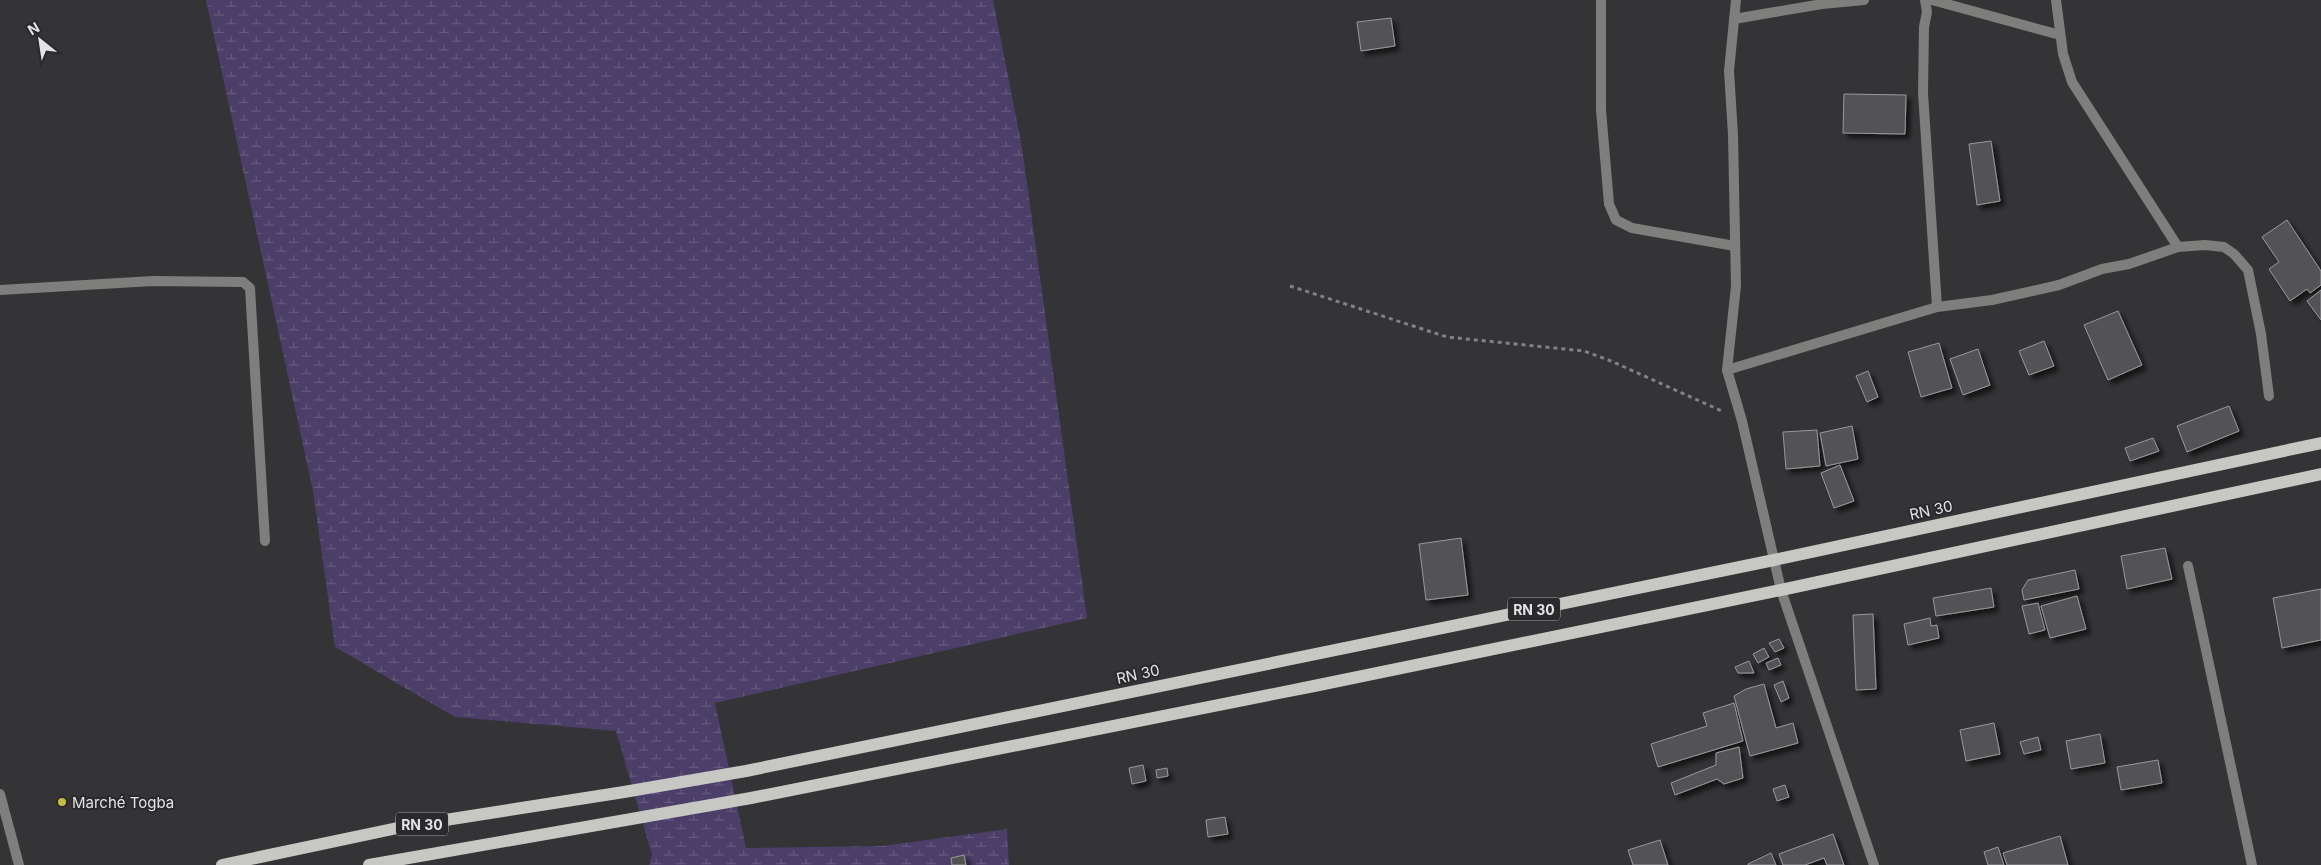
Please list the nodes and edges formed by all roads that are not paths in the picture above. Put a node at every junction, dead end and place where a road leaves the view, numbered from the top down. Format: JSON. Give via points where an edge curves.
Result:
{"nodes":[{"id":1,"x":1601,"y":0,"type":"edge"},
{"id":2,"x":1736,"y":0,"type":"edge"},
{"id":3,"x":1864,"y":0,"type":"edge"},
{"id":4,"x":1925,"y":0,"type":"edge"},
{"id":5,"x":1932,"y":0,"type":"edge"},
{"id":6,"x":2056,"y":0,"type":"edge"},
{"id":7,"x":1734,"y":19,"type":"junction"},
{"id":8,"x":2060,"y":35,"type":"junction"},
{"id":9,"x":1735,"y":246,"type":"junction"},
{"id":10,"x":2178,"y":248,"type":"junction"},
{"id":11,"x":0,"y":290,"type":"edge"},
{"id":12,"x":1937,"y":307,"type":"junction"},
{"id":13,"x":1727,"y":370,"type":"junction"},
{"id":14,"x":2269,"y":396,"type":"dead end"},
{"id":15,"x":2321,"y":443,"type":"edge"},
{"id":16,"x":2321,"y":474,"type":"edge"},
{"id":17,"x":266,"y":541,"type":"dead end"},
{"id":18,"x":1774,"y":560,"type":"junction"},
{"id":19,"x":2188,"y":566,"type":"dead end"},
{"id":20,"x":1780,"y":590,"type":"junction"},
{"id":21,"x":0,"y":794,"type":"edge"},
{"id":22,"x":19,"y":865,"type":"edge"},
{"id":23,"x":222,"y":865,"type":"edge"},
{"id":24,"x":369,"y":865,"type":"edge"},
{"id":25,"x":1874,"y":865,"type":"edge"},
{"id":26,"x":2252,"y":865,"type":"edge"}],
"edges":[{"from":1,"to":9,"type":"street","via":[[1601,110],[1609,204],[1616,220],[1632,228]]},
{"from":2,"to":7,"type":"street"},
{"from":3,"to":7,"type":"street"},
{"from":4,"to":12,"type":"street","via":[[1928,12],[1924,27],[1922,93]]},
{"from":5,"to":8,"type":"street"},
{"from":6,"to":8,"type":"street"},
{"from":7,"to":9,"type":"street","via":[[1729,71]]},
{"from":8,"to":10,"type":"street","via":[[2072,82]]},
{"from":9,"to":13,"type":"street","via":[[1736,286]]},
{"from":10,"to":12,"type":"street","via":[[2102,269],[2059,285],[1992,300]]},
{"from":10,"to":14,"type":"street","via":[[2224,247],[2248,270]]},
{"from":11,"to":17,"type":"street","via":[[153,281],[243,282],[250,288]]},
{"from":12,"to":13,"type":"street"},
{"from":13,"to":18,"type":"street","via":[[1742,420]]},
{"from":15,"to":18,"type":"main road","name":"RN 30","number":"RN 30"},
{"from":16,"to":20,"type":"main road","number":"RN 30"},
{"from":18,"to":20,"type":"street"},
{"from":18,"to":23,"type":"main road","name":"RN 30","number":"RN 30","via":[[746,771],[407,826]]},
{"from":19,"to":26,"type":"street"},
{"from":20,"to":24,"type":"main road","number":"RN 30","via":[[751,798]]},
{"from":20,"to":25,"type":"street"},
{"from":21,"to":22,"type":"street"}]}
